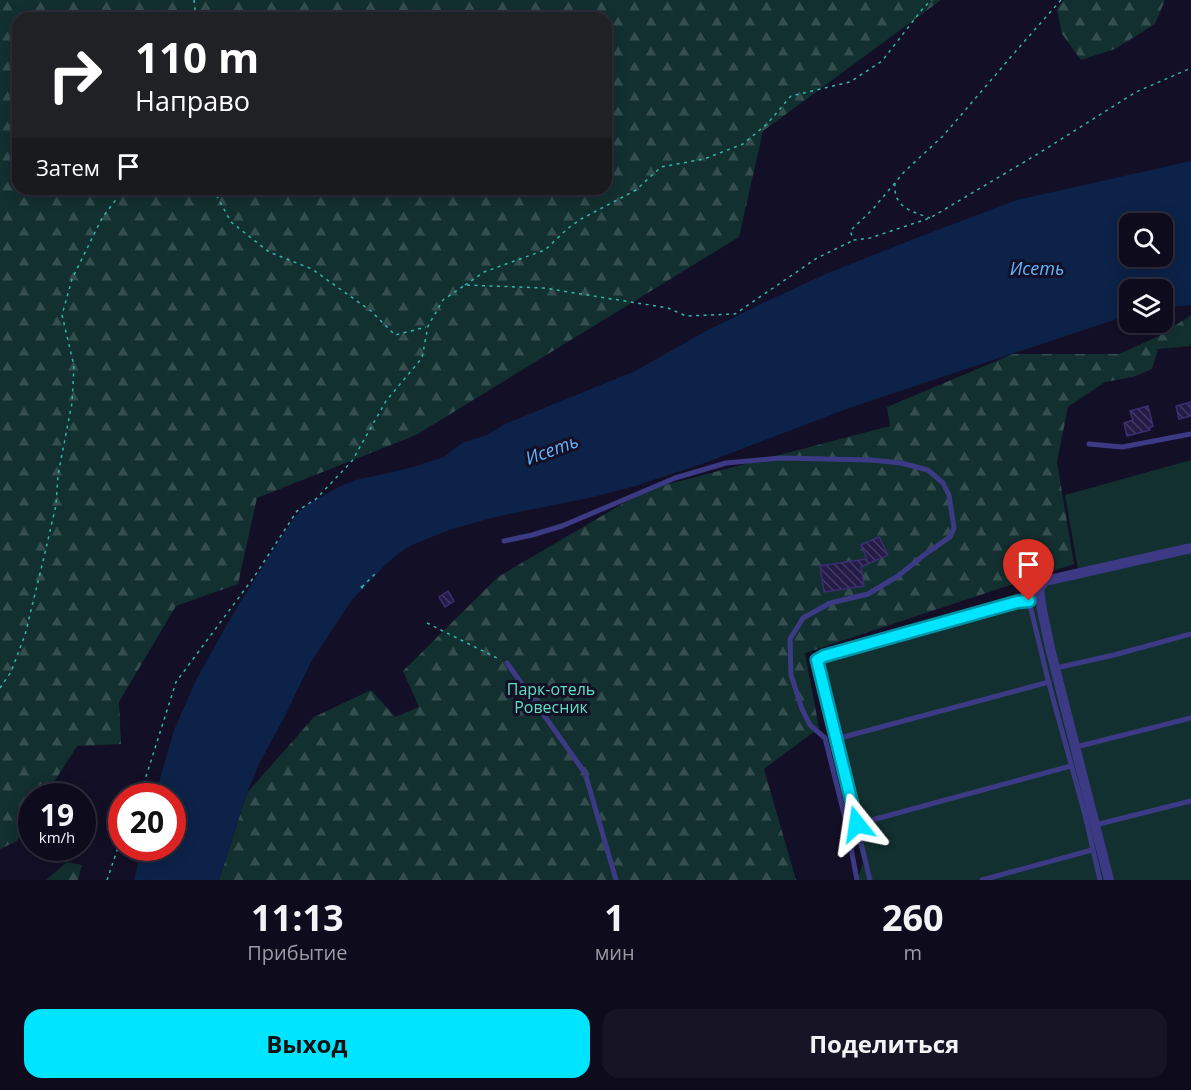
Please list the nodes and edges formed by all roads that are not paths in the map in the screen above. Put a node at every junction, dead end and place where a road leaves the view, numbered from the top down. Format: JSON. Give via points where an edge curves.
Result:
{"nodes":[{"id":1,"x":1191,"y":434,"type":"edge"},
{"id":2,"x":1089,"y":444,"type":"dead end"},
{"id":3,"x":504,"y":540,"type":"dead end"},
{"id":4,"x":1191,"y":548,"type":"edge"},
{"id":5,"x":1191,"y":634,"type":"edge"},
{"id":6,"x":507,"y":663,"type":"road end"},
{"id":7,"x":1056,"y":668,"type":"junction"},
{"id":8,"x":1049,"y":682,"type":"junction"},
{"id":9,"x":1191,"y":718,"type":"edge"},
{"id":10,"x":836,"y":739,"type":"junction"},
{"id":11,"x":1076,"y":747,"type":"junction"},
{"id":12,"x":1071,"y":766,"type":"junction"},
{"id":13,"x":1191,"y":801,"type":"edge"},
{"id":14,"x":857,"y":824,"type":"junction"},
{"id":15,"x":1095,"y":825,"type":"junction"},
{"id":16,"x":1092,"y":850,"type":"junction"},
{"id":17,"x":616,"y":880,"type":"edge"},
{"id":18,"x":857,"y":880,"type":"edge"},
{"id":19,"x":870,"y":880,"type":"edge"},
{"id":20,"x":982,"y":880,"type":"edge"},
{"id":21,"x":1100,"y":880,"type":"edge"},
{"id":22,"x":1109,"y":880,"type":"edge"}],
"edges":[{"from":1,"to":2,"type":"lane","via":[[1122,447]]},
{"from":3,"to":18,"type":"lane","via":[[562,526],[675,478],[726,464],[780,458],[872,460],[928,470],[943,483],[954,528],[950,537],[867,594],[830,603],[803,618],[790,639],[791,675],[810,724],[825,738]]},
{"from":4,"to":7,"type":"street","via":[[1045,581],[1039,589]]},
{"from":5,"to":7,"type":"lane"},
{"from":6,"to":17,"type":"lane","via":[[585,773]]},
{"from":7,"to":11,"type":"street"},
{"from":8,"to":10,"type":"lane"},
{"from":8,"to":10,"type":"lane","via":[[1029,601],[1017,602],[817,660]]},
{"from":8,"to":12,"type":"lane"},
{"from":9,"to":11,"type":"lane"},
{"from":10,"to":14,"type":"lane"},
{"from":11,"to":15,"type":"street"},
{"from":12,"to":14,"type":"lane"},
{"from":12,"to":16,"type":"lane"},
{"from":13,"to":15,"type":"lane"},
{"from":14,"to":19,"type":"lane"},
{"from":15,"to":22,"type":"street"},
{"from":16,"to":20,"type":"lane"},
{"from":16,"to":21,"type":"lane"}]}
